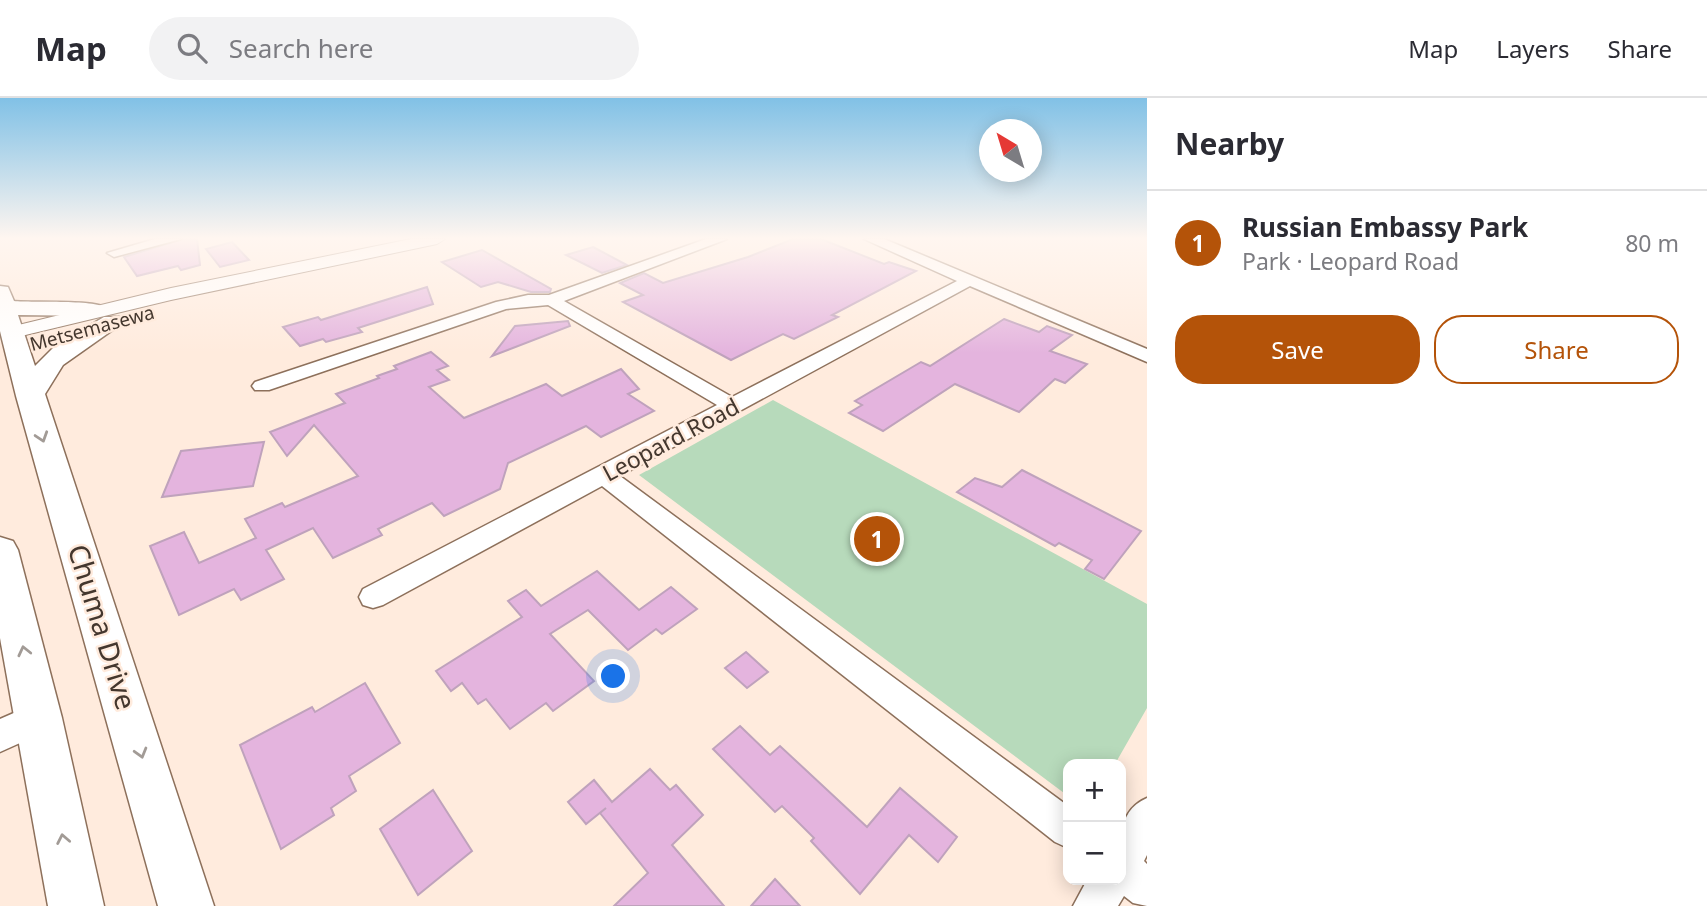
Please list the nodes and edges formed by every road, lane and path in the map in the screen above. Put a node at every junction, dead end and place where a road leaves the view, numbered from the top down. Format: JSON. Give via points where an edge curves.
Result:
{"nodes":[{"id":1,"x":273,"y":277,"type":"edge"},
{"id":2,"x":616,"y":277,"type":"edge"},
{"id":3,"x":958,"y":277,"type":"edge"},
{"id":4,"x":968,"y":281,"type":"junction"},
{"id":5,"x":3,"y":300,"type":"edge"},
{"id":6,"x":551,"y":300,"type":"junction"},
{"id":7,"x":104,"y":316,"type":"junction"},
{"id":8,"x":8,"y":341,"type":"edge"},
{"id":9,"x":1147,"y":356,"type":"edge"},
{"id":10,"x":262,"y":386,"type":"dead end"},
{"id":11,"x":30,"y":396,"type":"junction"},
{"id":12,"x":734,"y":407,"type":"junction"},
{"id":13,"x":604,"y":476,"type":"junction"},
{"id":14,"x":0,"y":550,"type":"edge"},
{"id":15,"x":373,"y":597,"type":"dead end"},
{"id":16,"x":20,"y":727,"type":"edge"},
{"id":17,"x":1147,"y":817,"type":"edge"},
{"id":18,"x":1063,"y":825,"type":"edge"},
{"id":19,"x":1126,"y":855,"type":"edge"},
{"id":20,"x":1126,"y":873,"type":"edge"},
{"id":21,"x":1108,"y":885,"type":"edge"},
{"id":22,"x":1147,"y":889,"type":"edge"},
{"id":23,"x":76,"y":906,"type":"edge"},
{"id":24,"x":187,"y":906,"type":"edge"},
{"id":25,"x":1094,"y":906,"type":"edge"}],
"edges":[{"from":1,"to":7,"type":"street","name":"Metsemasewa"},
{"from":2,"to":6,"type":"street"},
{"from":3,"to":4,"type":"street"},
{"from":4,"to":9,"type":"street"},
{"from":4,"to":12,"type":"street","name":"Leopard Road"},
{"from":5,"to":7,"type":"main road","via":[[40,311]]},
{"from":5,"to":8,"type":"main road","name":"Chuma Drive"},
{"from":6,"to":10,"type":"street","via":[[502,305]]},
{"from":6,"to":12,"type":"street"},
{"from":7,"to":8,"type":"street","name":"Metsemasewa"},
{"from":7,"to":11,"type":"main road","via":[[41,371]]},
{"from":8,"to":11,"type":"main road","name":"Chuma Drive"},
{"from":11,"to":24,"type":"main road","name":"Chuma Drive","one_way":true},
{"from":12,"to":13,"type":"street","name":"Leopard Road"},
{"from":13,"to":15,"type":"street","name":"Leopard Road"},
{"from":13,"to":18,"type":"street"},
{"from":16,"to":14,"type":"main road","one_way":true},
{"from":23,"to":16,"type":"main road","one_way":true},
{"from":17,"to":19,"type":"street"},
{"from":20,"to":22,"type":"street"},
{"from":21,"to":25,"type":"street"}]}
